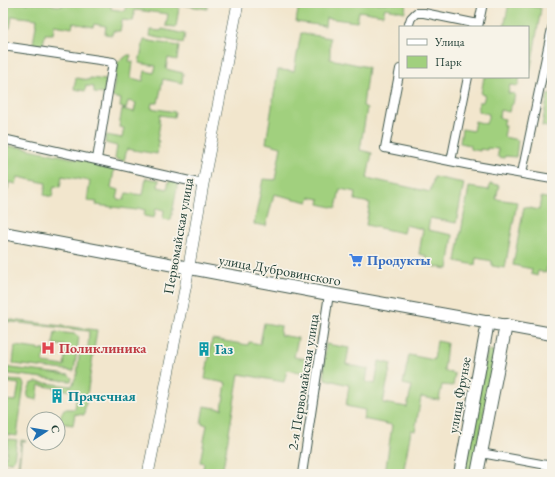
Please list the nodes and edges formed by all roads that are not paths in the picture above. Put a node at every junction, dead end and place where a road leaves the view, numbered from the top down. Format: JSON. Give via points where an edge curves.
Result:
{"nodes":[{"id":1,"x":238,"y":3,"type":"edge"},
{"id":2,"x":483,"y":3,"type":"edge"},
{"id":3,"x":478,"y":25,"type":"edge"},
{"id":4,"x":408,"y":26,"type":"edge"},
{"id":5,"x":552,"y":28,"type":"edge"},
{"id":6,"x":3,"y":46,"type":"edge"},
{"id":7,"x":399,"y":74,"type":"edge"},
{"id":8,"x":468,"y":78,"type":"edge"},
{"id":9,"x":3,"y":139,"type":"edge"},
{"id":10,"x":97,"y":159,"type":"junction"},
{"id":11,"x":451,"y":161,"type":"junction"},
{"id":12,"x":522,"y":173,"type":"junction"},
{"id":13,"x":552,"y":179,"type":"edge"},
{"id":14,"x":203,"y":184,"type":"junction"},
{"id":15,"x":3,"y":233,"type":"edge"},
{"id":16,"x":188,"y":268,"type":"junction"},
{"id":17,"x":329,"y":294,"type":"junction"},
{"id":18,"x":488,"y":322,"type":"junction"},
{"id":19,"x":506,"y":325,"type":"junction"},
{"id":20,"x":552,"y":334,"type":"edge"},
{"id":21,"x":481,"y":453,"type":"junction"},
{"id":22,"x":552,"y":466,"type":"edge"},
{"id":23,"x":148,"y":474,"type":"edge"},
{"id":24,"x":302,"y":474,"type":"edge"},
{"id":25,"x":460,"y":474,"type":"edge"},
{"id":26,"x":477,"y":474,"type":"edge"}],
"edges":[{"from":1,"to":14,"type":"street","name":"Первомайская улица"},
{"from":2,"to":3,"type":"street"},
{"from":3,"to":4,"type":"street","via":[[416,13]]},
{"from":5,"to":12,"type":"street"},
{"from":6,"to":10,"type":"street","via":[[113,62]]},
{"from":7,"to":11,"type":"street","via":[[385,148]]},
{"from":8,"to":11,"type":"street"},
{"from":9,"to":10,"type":"street"},
{"from":10,"to":14,"type":"street"},
{"from":11,"to":12,"type":"street"},
{"from":12,"to":13,"type":"street"},
{"from":14,"to":16,"type":"street","name":"Первомайская улица"},
{"from":15,"to":16,"type":"main road","name":"улица Дубровинского"},
{"from":16,"to":17,"type":"main road","name":"улица Дубровинского"},
{"from":16,"to":23,"type":"street","name":"Первомайская улица"},
{"from":17,"to":18,"type":"main road","name":"улица Дубровинского"},
{"from":17,"to":24,"type":"street","name":"2-я Первомайская улица"},
{"from":18,"to":19,"type":"main road","name":"улица Дубровинского"},
{"from":18,"to":25,"type":"main road","name":"улица Фрунзе"},
{"from":19,"to":20,"type":"main road","name":"улица Дубровинского"},
{"from":19,"to":21,"type":"main road"},
{"from":21,"to":22,"type":"street"},
{"from":21,"to":26,"type":"main road"}]}
